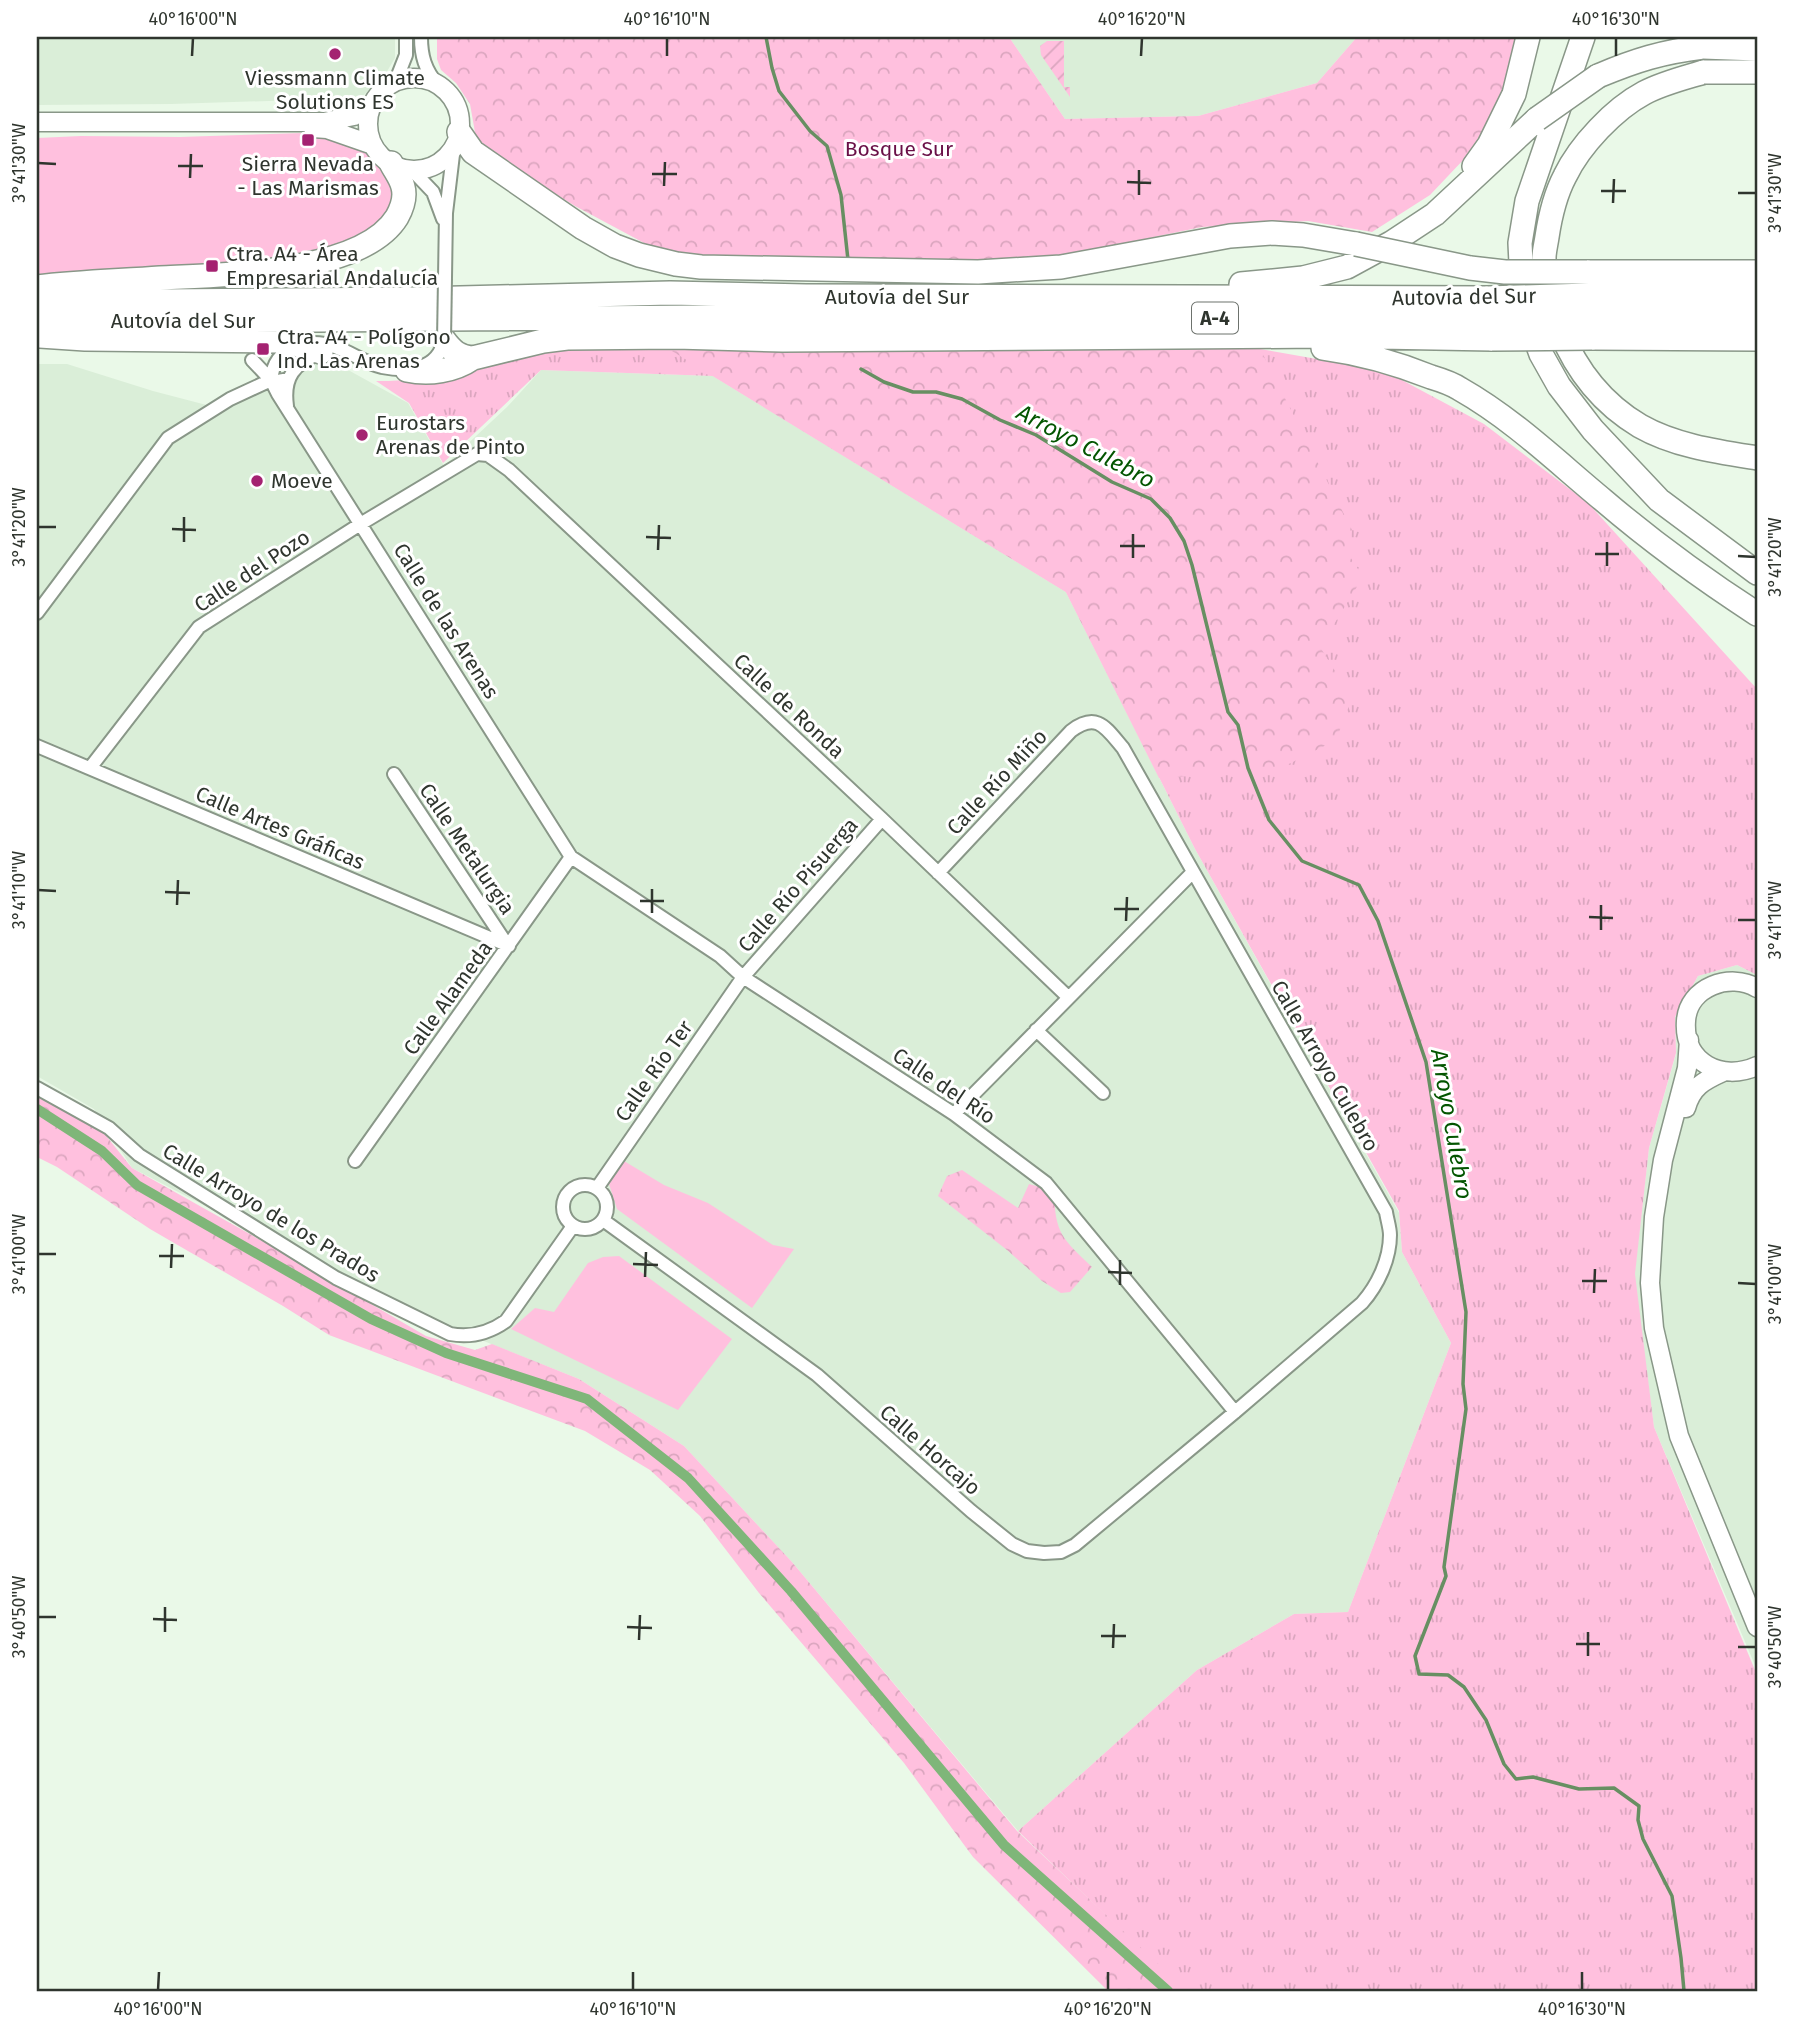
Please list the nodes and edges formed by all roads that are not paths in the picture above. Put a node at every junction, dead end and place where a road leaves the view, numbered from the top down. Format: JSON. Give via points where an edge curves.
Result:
{"nodes":[{"id":1,"x":406,"y":37,"type":"edge"},
{"id":2,"x":421,"y":37,"type":"edge"},
{"id":3,"x":1528,"y":37,"type":"edge"},
{"id":4,"x":1583,"y":37,"type":"edge"},
{"id":5,"x":1739,"y":37,"type":"edge"},
{"id":6,"x":1757,"y":49,"type":"edge"},
{"id":7,"x":1757,"y":72,"type":"edge"},
{"id":8,"x":395,"y":83,"type":"junction"},
{"id":9,"x":438,"y":85,"type":"junction"},
{"id":10,"x":373,"y":105,"type":"junction"},
{"id":11,"x":37,"y":115,"type":"edge"},
{"id":12,"x":329,"y":121,"type":"junction"},
{"id":13,"x":37,"y":122,"type":"edge"},
{"id":14,"x":37,"y":128,"type":"edge"},
{"id":15,"x":456,"y":139,"type":"junction"},
{"id":16,"x":373,"y":145,"type":"junction"},
{"id":17,"x":401,"y":167,"type":"junction"},
{"id":18,"x":1454,"y":195,"type":"junction"},
{"id":19,"x":445,"y":233,"type":"junction"},
{"id":20,"x":1757,"y":272,"type":"edge"},
{"id":21,"x":37,"y":286,"type":"edge"},
{"id":22,"x":1757,"y":295,"type":"edge"},
{"id":23,"x":806,"y":296,"type":"junction"},
{"id":24,"x":37,"y":302,"type":"edge"},
{"id":25,"x":1590,"y":316,"type":"junction"},
{"id":26,"x":1757,"y":316,"type":"edge"},
{"id":27,"x":543,"y":318,"type":"junction"},
{"id":28,"x":1489,"y":318,"type":"junction"},
{"id":29,"x":37,"y":322,"type":"edge"},
{"id":30,"x":37,"y":335,"type":"edge"},
{"id":31,"x":1254,"y":337,"type":"junction"},
{"id":32,"x":811,"y":339,"type":"junction"},
{"id":33,"x":1757,"y":339,"type":"edge"},
{"id":34,"x":444,"y":340,"type":"junction"},
{"id":35,"x":214,"y":341,"type":"junction"},
{"id":36,"x":310,"y":349,"type":"junction"},
{"id":37,"x":474,"y":358,"type":"junction"},
{"id":38,"x":251,"y":360,"type":"joint"},
{"id":39,"x":366,"y":361,"type":"junction"},
{"id":40,"x":407,"y":370,"type":"junction"},
{"id":41,"x":289,"y":379,"type":"junction"},
{"id":42,"x":271,"y":380,"type":"junction"},
{"id":43,"x":287,"y":407,"type":"junction"},
{"id":44,"x":1592,"y":430,"type":"junction"},
{"id":45,"x":477,"y":454,"type":"joint"},
{"id":46,"x":1757,"y":458,"type":"edge"},
{"id":47,"x":362,"y":523,"type":"junction"},
{"id":48,"x":1757,"y":554,"type":"edge"},
{"id":49,"x":1757,"y":573,"type":"edge"},
{"id":50,"x":37,"y":613,"type":"edge"},
{"id":51,"x":1757,"y":614,"type":"edge"},
{"id":52,"x":1088,"y":721,"type":"joint"},
{"id":53,"x":37,"y":746,"type":"edge"},
{"id":54,"x":90,"y":768,"type":"junction"},
{"id":55,"x":394,"y":774,"type":"dead end"},
{"id":56,"x":882,"y":819,"type":"junction"},
{"id":57,"x":571,"y":857,"type":"junction"},
{"id":58,"x":938,"y":873,"type":"junction"},
{"id":59,"x":1192,"y":873,"type":"junction"},
{"id":60,"x":509,"y":946,"type":"junction"},
{"id":61,"x":743,"y":977,"type":"junction"},
{"id":62,"x":1757,"y":988,"type":"edge"},
{"id":63,"x":1068,"y":997,"type":"junction"},
{"id":64,"x":1036,"y":1030,"type":"junction"},
{"id":65,"x":1689,"y":1040,"type":"junction"},
{"id":66,"x":1757,"y":1066,"type":"edge"},
{"id":67,"x":1723,"y":1072,"type":"junction"},
{"id":68,"x":37,"y":1088,"type":"edge"},
{"id":69,"x":1103,"y":1093,"type":"dead end"},
{"id":70,"x":954,"y":1114,"type":"junction"},
{"id":71,"x":355,"y":1161,"type":"dead end"},
{"id":72,"x":597,"y":1188,"type":"junction"},
{"id":73,"x":603,"y":1220,"type":"junction"},
{"id":74,"x":573,"y":1226,"type":"junction"},
{"id":75,"x":1236,"y":1412,"type":"junction"},
{"id":76,"x":1757,"y":1597,"type":"edge"},
{"id":77,"x":1757,"y":1627,"type":"edge"}],
"edges":[{"from":1,"to":8,"type":"street","via":[[406,55]]},
{"from":2,"to":9,"type":"street","via":[[425,67]]},
{"from":3,"to":18,"type":"highway","via":[[1514,94],[1489,145]]},
{"from":4,"to":44,"type":"highway","via":[[1527,201],[1520,243],[1524,304],[1541,354]]},
{"from":5,"to":7,"type":"highway"},
{"from":6,"to":18,"type":"highway","bridge":true,"via":[[1672,51],[1598,76],[1538,119]]},
{"from":7,"to":46,"type":"highway","bridge":true,"via":[[1704,72],[1674,80],[1618,111],[1588,141],[1565,176],[1551,215],[1544,258],[1551,307],[1570,354],[1593,387],[1641,426],[1675,441]]},
{"from":8,"to":9,"type":"street","via":[[412,78]]},
{"from":8,"to":10,"type":"street"},
{"from":9,"to":15,"type":"street","via":[[453,101],[460,121]]},
{"from":10,"to":12,"type":"street","via":[[354,116]]},
{"from":10,"to":16,"type":"street","via":[[368,125]]},
{"from":11,"to":12,"type":"street","via":[[311,110]]},
{"from":12,"to":13,"type":"street"},
{"from":14,"to":16,"type":"street","via":[[327,128]]},
{"from":15,"to":17,"type":"street","via":[[436,164]]},
{"from":15,"to":19,"type":"street"},
{"from":15,"to":20,"type":"highway","bridge":true,"via":[[615,246],[688,265],[978,272],[1061,267],[1272,233],[1505,272]]},
{"from":16,"to":17,"type":"street"},
{"from":17,"to":19,"type":"street","via":[[433,192]]},
{"from":17,"to":21,"type":"highway","via":[[404,200],[397,216],[382,236],[334,258],[226,275]]},
{"from":18,"to":23,"type":"highway","via":[[1434,214],[1369,255],[1347,267],[1303,278],[1256,284],[843,287]]},
{"from":19,"to":34,"type":"street","bridge":true},
{"from":22,"to":25,"type":"highway","name":"Autovía del Sur","number":"A-4"},
{"from":23,"to":24,"type":"highway","name":"Autovía del Sur","number":"A-4","via":[[670,293]]},
{"from":23,"to":28,"type":"highway","name":"Autovía del Sur","number":"A-4"},
{"from":25,"to":26,"type":"highway","name":"Autovía del Sur","number":"A-4"},
{"from":25,"to":28,"type":"highway","name":"Autovía del Sur","number":"A-4","bridge":true},
{"from":25,"to":28,"type":"highway","bridge":true},
{"from":25,"to":33,"type":"highway"},
{"from":27,"to":28,"type":"highway","name":"Autovía del Sur","number":"A-4"},
{"from":27,"to":29,"type":"highway","name":"Autovía del Sur","number":"A-4"},
{"from":27,"to":32,"type":"highway","via":[[584,326],[673,327]]},
{"from":28,"to":31,"type":"highway","via":[[1322,336]]},
{"from":30,"to":35,"type":"highway"},
{"from":31,"to":32,"type":"highway"},
{"from":31,"to":51,"type":"highway","via":[[1344,351],[1405,366],[1458,387],[1538,444],[1656,544]]},
{"from":32,"to":37,"type":"highway","via":[[567,338]]},
{"from":34,"to":37,"type":"highway","via":[[458,355]]},
{"from":34,"to":40,"type":"street","via":[[434,360]]},
{"from":35,"to":36,"type":"highway","via":[[279,341]]},
{"from":35,"to":38,"type":"highway","via":[[232,345]]},
{"from":36,"to":39,"type":"street"},
{"from":36,"to":39,"type":"street","via":[[319,343],[329,345]]},
{"from":36,"to":41,"type":"street"},
{"from":36,"to":42,"type":"street","via":[[289,349],[278,359]]},
{"from":37,"to":40,"type":"highway","via":[[445,370]]},
{"from":38,"to":42,"type":"street","name":"Calle de las Arenas"},
{"from":39,"to":40,"type":"street"},
{"from":41,"to":42,"type":"street"},
{"from":41,"to":43,"type":"street"},
{"from":42,"to":43,"type":"street","name":"Calle de las Arenas"},
{"from":42,"to":50,"type":"street","via":[[167,438]]},
{"from":43,"to":47,"type":"street","name":"Calle de las Arenas"},
{"from":44,"to":48,"type":"highway","via":[[1665,492]]},
{"from":44,"to":49,"type":"highway","via":[[1659,500]]},
{"from":45,"to":47,"type":"street","name":"Calle del Pozo"},
{"from":45,"to":56,"type":"street","name":"Calle de Ronda","via":[[488,454],[509,470]]},
{"from":47,"to":54,"type":"street","name":"Calle del Pozo","via":[[200,627]]},
{"from":47,"to":57,"type":"street","name":"Calle de las Arenas"},
{"from":52,"to":58,"type":"street","name":"Calle Río Miño","via":[[1071,731]]},
{"from":52,"to":59,"type":"street","name":"Calle Arroyo Culebro","via":[[1104,727],[1123,748]]},
{"from":53,"to":54,"type":"street","name":"Calle Artes Gráficas"},
{"from":54,"to":60,"type":"street","name":"Calle Artes Gráficas"},
{"from":55,"to":60,"type":"street","name":"Calle Metalurgia"},
{"from":56,"to":58,"type":"street","name":"Calle de Ronda"},
{"from":56,"to":61,"type":"street","name":"Calle Río Pisuerga"},
{"from":57,"to":60,"type":"street","name":"Calle Alameda"},
{"from":57,"to":61,"type":"street","name":"Calle del Río","via":[[720,956]]},
{"from":58,"to":63,"type":"street","name":"Calle de Ronda"},
{"from":59,"to":63,"type":"street"},
{"from":59,"to":75,"type":"street","name":"Calle Arroyo Culebro","via":[[1386,1212],[1390,1234],[1387,1256],[1371,1293]]},
{"from":60,"to":71,"type":"street","name":"Calle Alameda"},
{"from":61,"to":70,"type":"street","name":"Calle del Río"},
{"from":61,"to":72,"type":"street","name":"Calle Río Ter"},
{"from":62,"to":65,"type":"street","via":[[1732,980],[1703,991],[1686,1019]]},
{"from":63,"to":64,"type":"street"},
{"from":64,"to":69,"type":"street"},
{"from":64,"to":70,"type":"street"},
{"from":65,"to":67,"type":"street","via":[[1707,1066]]},
{"from":65,"to":77,"type":"street","via":[[1654,1217],[1650,1283],[1654,1328],[1679,1436]]},
{"from":66,"to":67,"type":"street","via":[[1744,1072]]},
{"from":67,"to":76,"type":"street","via":[[1704,1080],[1690,1094],[1672,1156],[1660,1278],[1676,1388]]},
{"from":68,"to":74,"type":"street","name":"Calle Arroyo de los Prados","via":[[109,1128],[139,1155],[336,1278],[450,1334],[479,1334],[506,1321]]},
{"from":70,"to":75,"type":"street","name":"Calle del Río","via":[[1046,1183]]},
{"from":72,"to":73,"type":"street","via":[[606,1199]]},
{"from":72,"to":74,"type":"street","via":[[576,1186],[565,1195],[564,1216]]},
{"from":73,"to":74,"type":"street","via":[[593,1228]]},
{"from":73,"to":75,"type":"street","name":"Calle Horcajo","via":[[817,1375],[971,1511],[1027,1551],[1061,1552],[1075,1545]]}]}
